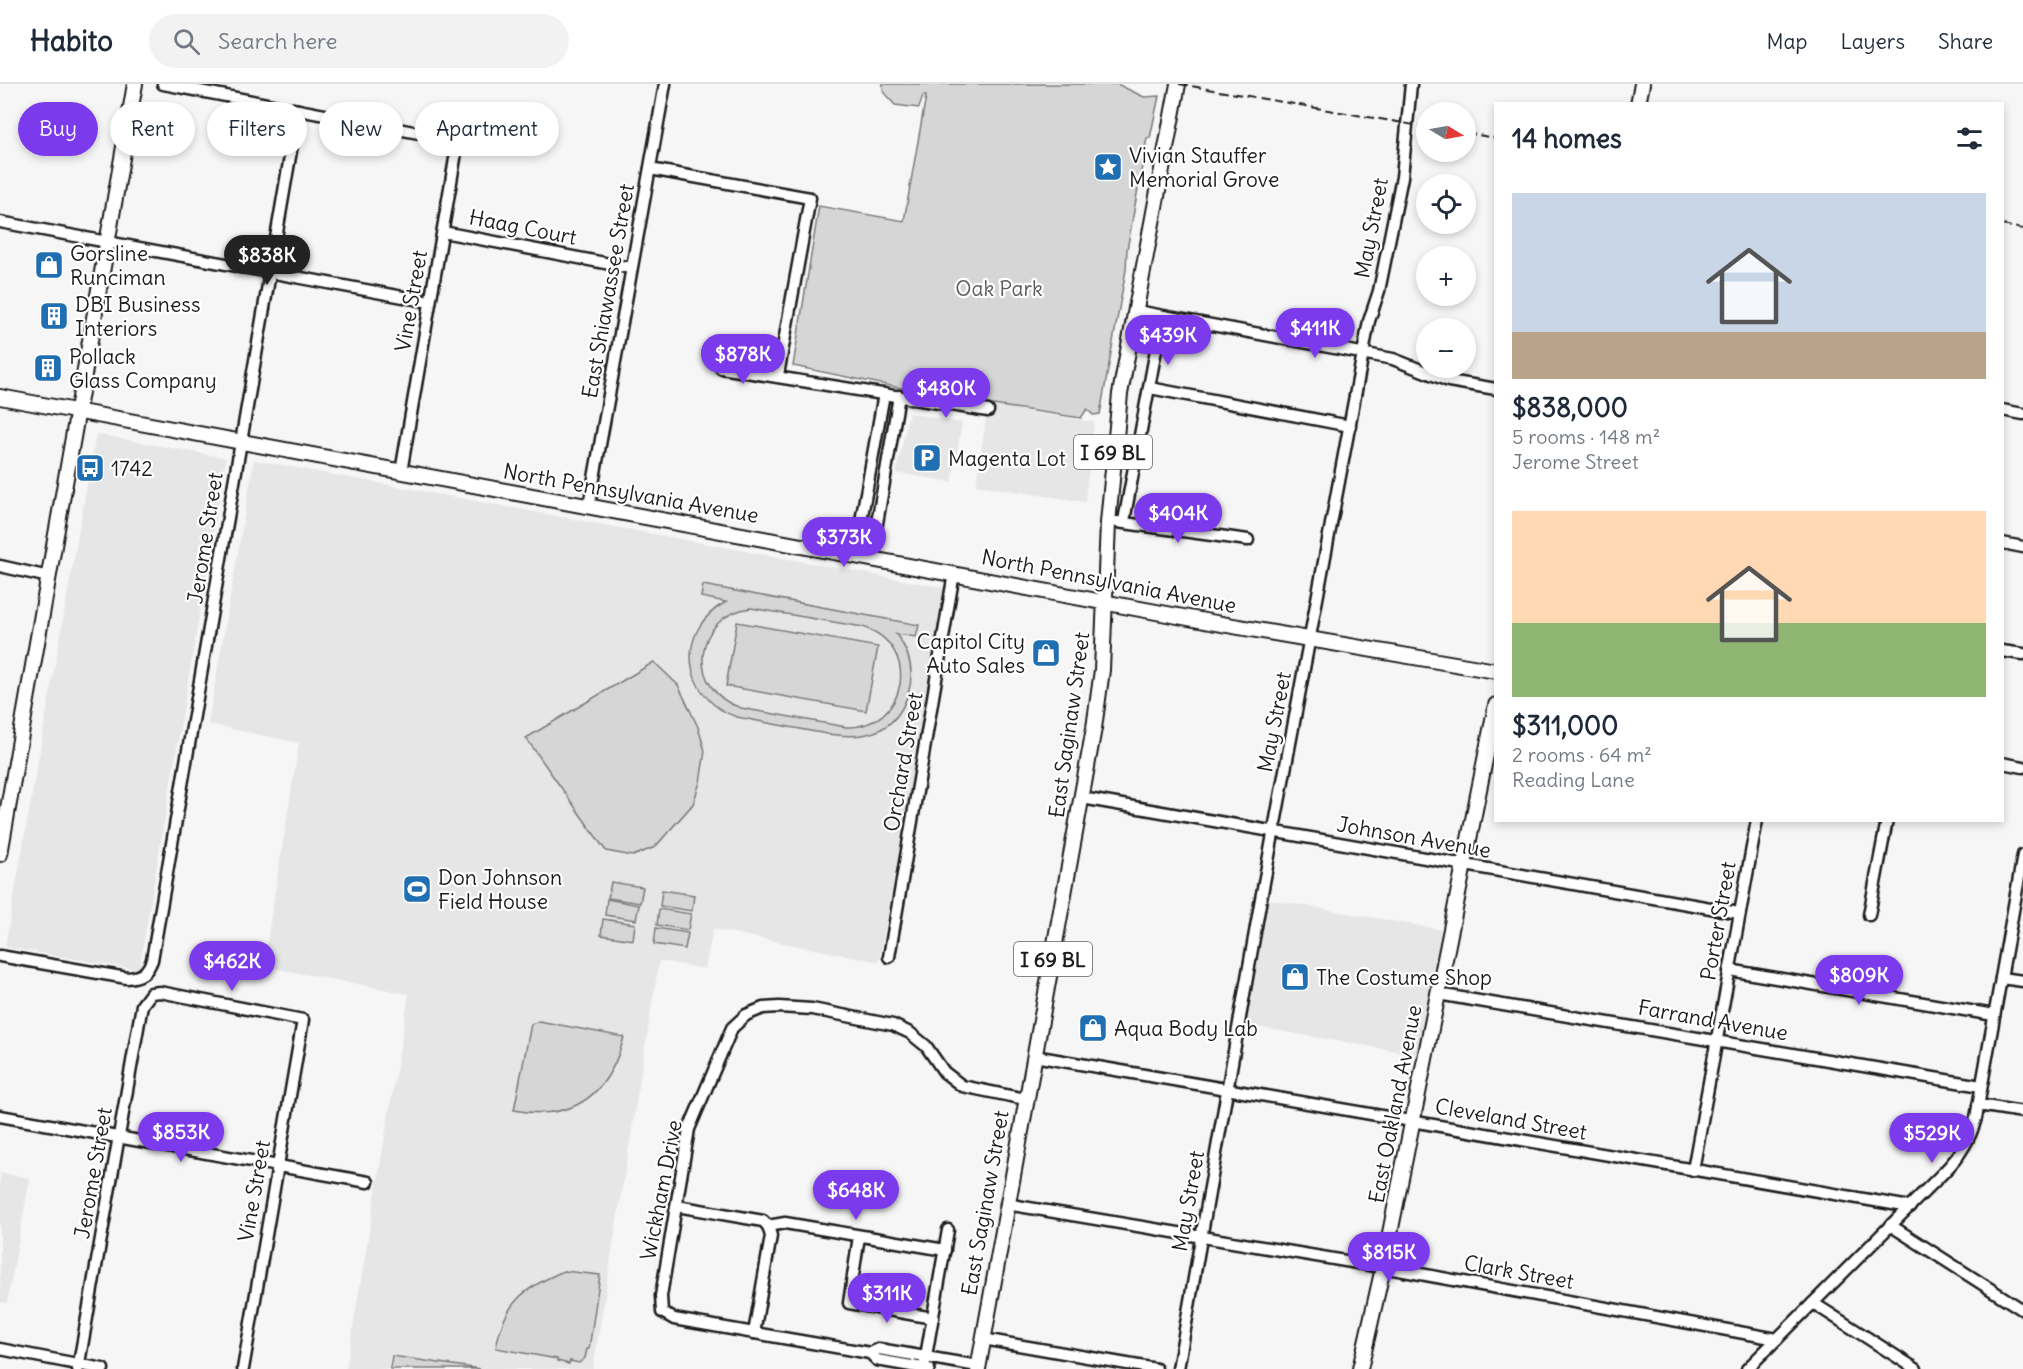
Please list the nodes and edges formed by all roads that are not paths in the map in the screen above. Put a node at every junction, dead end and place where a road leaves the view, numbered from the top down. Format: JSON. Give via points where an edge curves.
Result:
{"nodes":[{"id":1,"x":135,"y":84,"type":"edge"},
{"id":2,"x":163,"y":84,"type":"edge"},
{"id":3,"x":665,"y":84,"type":"edge"},
{"id":4,"x":1178,"y":84,"type":"edge"},
{"id":5,"x":1411,"y":84,"type":"edge"},
{"id":6,"x":1642,"y":84,"type":"edge"},
{"id":7,"x":256,"y":102,"type":"edge"},
{"id":8,"x":1638,"y":102,"type":"edge"},
{"id":9,"x":307,"y":112,"type":"edge"},
{"id":10,"x":290,"y":156,"type":"edge"},
{"id":11,"x":650,"y":169,"type":"junction"},
{"id":12,"x":0,"y":222,"type":"edge"},
{"id":13,"x":443,"y":232,"type":"junction"},
{"id":14,"x":108,"y":243,"type":"junction"},
{"id":15,"x":632,"y":268,"type":"junction"},
{"id":16,"x":270,"y":272,"type":"junction"},
{"id":17,"x":430,"y":302,"type":"junction"},
{"id":18,"x":1137,"y":311,"type":"junction"},
{"id":19,"x":1158,"y":339,"type":"dead end"},
{"id":20,"x":1363,"y":354,"type":"junction"},
{"id":21,"x":722,"y":368,"type":"dead end"},
{"id":22,"x":778,"y":375,"type":"junction"},
{"id":23,"x":1150,"y":388,"type":"junction"},
{"id":24,"x":1494,"y":389,"type":"edge"},
{"id":25,"x":884,"y":394,"type":"junction"},
{"id":26,"x":899,"y":396,"type":"junction"},
{"id":27,"x":0,"y":397,"type":"edge"},
{"id":28,"x":2004,"y":410,"type":"edge"},
{"id":29,"x":78,"y":411,"type":"junction"},
{"id":30,"x":987,"y":411,"type":"dead end"},
{"id":31,"x":2023,"y":414,"type":"edge"},
{"id":32,"x":1350,"y":426,"type":"junction"},
{"id":33,"x":240,"y":442,"type":"junction"},
{"id":34,"x":401,"y":472,"type":"junction"},
{"id":35,"x":589,"y":506,"type":"junction"},
{"id":36,"x":1124,"y":521,"type":"junction"},
{"id":37,"x":1108,"y":523,"type":"junction"},
{"id":38,"x":1248,"y":540,"type":"dead end"},
{"id":39,"x":2004,"y":543,"type":"edge"},
{"id":40,"x":2023,"y":547,"type":"edge"},
{"id":41,"x":855,"y":554,"type":"junction"},
{"id":42,"x":871,"y":558,"type":"junction"},
{"id":43,"x":0,"y":566,"type":"edge"},
{"id":44,"x":954,"y":573,"type":"junction"},
{"id":45,"x":49,"y":577,"type":"junction"},
{"id":46,"x":1104,"y":602,"type":"junction"},
{"id":47,"x":1310,"y":639,"type":"junction"},
{"id":48,"x":2004,"y":651,"type":"edge"},
{"id":49,"x":2023,"y":654,"type":"edge"},
{"id":50,"x":1494,"y":671,"type":"edge"},
{"id":51,"x":1494,"y":715,"type":"edge"},
{"id":52,"x":2004,"y":763,"type":"edge"},
{"id":53,"x":2023,"y":767,"type":"edge"},
{"id":54,"x":1082,"y":798,"type":"junction"},
{"id":55,"x":1757,"y":822,"type":"edge"},
{"id":56,"x":1887,"y":822,"type":"edge"},
{"id":57,"x":1273,"y":831,"type":"junction"},
{"id":58,"x":0,"y":854,"type":"edge"},
{"id":59,"x":2023,"y":855,"type":"edge"},
{"id":60,"x":1463,"y":865,"type":"junction"},
{"id":61,"x":1739,"y":913,"type":"junction"},
{"id":62,"x":1869,"y":915,"type":"dead end"},
{"id":63,"x":0,"y":956,"type":"edge"},
{"id":64,"x":889,"y":957,"type":"dead end"},
{"id":65,"x":1729,"y":970,"type":"junction"},
{"id":66,"x":2001,"y":978,"type":"junction"},
{"id":67,"x":2023,"y":981,"type":"edge"},
{"id":68,"x":158,"y":992,"type":"joint"},
{"id":69,"x":1438,"y":994,"type":"junction"},
{"id":70,"x":1994,"y":1015,"type":"junction"},
{"id":71,"x":1716,"y":1041,"type":"junction"},
{"id":72,"x":1034,"y":1056,"type":"junction"},
{"id":73,"x":1981,"y":1086,"type":"junction"},
{"id":74,"x":1227,"y":1090,"type":"junction"},
{"id":75,"x":1025,"y":1099,"type":"junction"},
{"id":76,"x":1978,"y":1105,"type":"junction"},
{"id":77,"x":2023,"y":1112,"type":"edge"},
{"id":78,"x":0,"y":1116,"type":"edge"},
{"id":79,"x":1412,"y":1121,"type":"junction"},
{"id":80,"x":119,"y":1137,"type":"junction"},
{"id":81,"x":278,"y":1166,"type":"junction"},
{"id":82,"x":1693,"y":1170,"type":"junction"},
{"id":83,"x":368,"y":1182,"type":"dead end"},
{"id":84,"x":1006,"y":1204,"type":"junction"},
{"id":85,"x":677,"y":1206,"type":"junction"},
{"id":86,"x":1910,"y":1206,"type":"junction"},
{"id":87,"x":1890,"y":1225,"type":"junction"},
{"id":88,"x":768,"y":1226,"type":"junction"},
{"id":89,"x":948,"y":1230,"type":"dead end"},
{"id":90,"x":859,"y":1236,"type":"junction"},
{"id":91,"x":1202,"y":1237,"type":"junction"},
{"id":92,"x":945,"y":1250,"type":"junction"},
{"id":93,"x":1383,"y":1268,"type":"junction"},
{"id":94,"x":1813,"y":1303,"type":"junction"},
{"id":95,"x":2023,"y":1310,"type":"edge"},
{"id":96,"x":933,"y":1318,"type":"junction"},
{"id":97,"x":754,"y":1333,"type":"junction"},
{"id":98,"x":1777,"y":1339,"type":"junction"},
{"id":99,"x":983,"y":1340,"type":"junction"},
{"id":100,"x":0,"y":1349,"type":"edge"},
{"id":101,"x":926,"y":1365,"type":"edge"},
{"id":102,"x":78,"y":1367,"type":"edge"},
{"id":103,"x":978,"y":1367,"type":"edge"},
{"id":104,"x":103,"y":1369,"type":"edge"},
{"id":105,"x":243,"y":1369,"type":"edge"},
{"id":106,"x":1156,"y":1369,"type":"edge"},
{"id":107,"x":1178,"y":1369,"type":"edge"},
{"id":108,"x":1360,"y":1369,"type":"edge"},
{"id":109,"x":1747,"y":1369,"type":"edge"},
{"id":110,"x":1916,"y":1369,"type":"edge"}],
"edges":[{"from":1,"to":14,"type":"main road"},
{"from":2,"to":7,"type":"street"},
{"from":3,"to":11,"type":"street","name":"East Shiawassee Street"},
{"from":4,"to":18,"type":"main road","name":"East Saginaw Street","number":"I 69 BL"},
{"from":5,"to":20,"type":"street","name":"May Street","via":[[1402,177]]},
{"from":6,"to":8,"type":"main road"},
{"from":9,"to":13,"type":"street","name":"Vine Street","via":[[450,139],[457,153]]},
{"from":10,"to":16,"type":"street","name":"Jerome Street"},
{"from":11,"to":15,"type":"street","name":"East Shiawassee Street"},
{"from":11,"to":22,"type":"street","via":[[810,198]]},
{"from":12,"to":14,"type":"street"},
{"from":13,"to":15,"type":"street","name":"Haag Court"},
{"from":13,"to":17,"type":"street","name":"Vine Street"},
{"from":14,"to":16,"type":"street"},
{"from":14,"to":29,"type":"main road"},
{"from":15,"to":35,"type":"street","name":"East Shiawassee Street"},
{"from":16,"to":17,"type":"street"},
{"from":16,"to":33,"type":"street","name":"Jerome Street"},
{"from":17,"to":34,"type":"street","name":"Vine Street"},
{"from":18,"to":20,"type":"street"},
{"from":18,"to":37,"type":"main road","name":"East Saginaw Street","number":"I 69 BL","via":[[1120,394]]},
{"from":19,"to":23,"type":"street"},
{"from":20,"to":24,"type":"street","via":[[1393,359],[1449,381]]},
{"from":20,"to":32,"type":"street","name":"May Street"},
{"from":21,"to":22,"type":"street"},
{"from":22,"to":25,"type":"street"},
{"from":23,"to":32,"type":"street"},
{"from":23,"to":36,"type":"street"},
{"from":25,"to":26,"type":"street"},
{"from":25,"to":41,"type":"street"},
{"from":26,"to":30,"type":"street"},
{"from":26,"to":42,"type":"street"},
{"from":27,"to":29,"type":"main road","name":"North Pennsylvania Avenue"},
{"from":28,"to":31,"type":"street"},
{"from":29,"to":33,"type":"main road","name":"North Pennsylvania Avenue"},
{"from":29,"to":45,"type":"main road"},
{"from":32,"to":47,"type":"street","name":"May Street"},
{"from":33,"to":34,"type":"main road","name":"North Pennsylvania Avenue"},
{"from":33,"to":63,"type":"street","name":"Jerome Street","via":[[153,960],[140,977],[127,978]]},
{"from":34,"to":35,"type":"main road","name":"North Pennsylvania Avenue"},
{"from":35,"to":41,"type":"main road","name":"North Pennsylvania Avenue"},
{"from":36,"to":37,"type":"street"},
{"from":36,"to":38,"type":"street"},
{"from":37,"to":46,"type":"main road","name":"East Saginaw Street","number":"I 69 BL"},
{"from":39,"to":40,"type":"street"},
{"from":41,"to":42,"type":"main road","name":"North Pennsylvania Avenue"},
{"from":42,"to":44,"type":"main road","name":"North Pennsylvania Avenue"},
{"from":43,"to":45,"type":"street"},
{"from":44,"to":46,"type":"main road","name":"North Pennsylvania Avenue"},
{"from":44,"to":64,"type":"street","name":"Orchard Street"},
{"from":45,"to":58,"type":"main road"},
{"from":46,"to":47,"type":"main road","name":"North Pennsylvania Avenue"},
{"from":46,"to":54,"type":"main road","name":"East Saginaw Street","number":"I 69 BL","via":[[1102,670]]},
{"from":47,"to":50,"type":"main road","name":"North Pennsylvania Avenue"},
{"from":47,"to":57,"type":"street","name":"May Street"},
{"from":48,"to":49,"type":"street"},
{"from":51,"to":60,"type":"main road","name":"East Oakland Avenue"},
{"from":52,"to":53,"type":"street"},
{"from":54,"to":57,"type":"street","name":"Johnson Avenue"},
{"from":54,"to":72,"type":"main road","name":"East Saginaw Street","number":"I 69 BL"},
{"from":55,"to":61,"type":"street","name":"Porter Street"},
{"from":56,"to":62,"type":"street"},
{"from":57,"to":60,"type":"street","name":"Johnson Avenue"},
{"from":57,"to":74,"type":"street","name":"May Street"},
{"from":59,"to":66,"type":"street"},
{"from":60,"to":61,"type":"street","name":"Johnson Avenue"},
{"from":60,"to":69,"type":"main road","name":"East Oakland Avenue"},
{"from":61,"to":65,"type":"street","name":"Porter Street"},
{"from":65,"to":70,"type":"street"},
{"from":65,"to":71,"type":"street","name":"Porter Street"},
{"from":66,"to":67,"type":"street"},
{"from":66,"to":70,"type":"street"},
{"from":68,"to":80,"type":"street","name":"Jerome Street","via":[[151,993],[142,1005]]},
{"from":68,"to":81,"type":"street","name":"Vine Street","via":[[303,1020]]},
{"from":69,"to":71,"type":"street","name":"Farrand Avenue"},
{"from":69,"to":79,"type":"main road","name":"East Oakland Avenue"},
{"from":70,"to":73,"type":"street"},
{"from":71,"to":73,"type":"street","name":"Farrand Avenue"},
{"from":71,"to":82,"type":"street","name":"Porter Street"},
{"from":72,"to":74,"type":"street","name":"Cleveland Street"},
{"from":72,"to":75,"type":"main road","name":"East Saginaw Street","number":"I 69 BL"},
{"from":73,"to":76,"type":"street"},
{"from":74,"to":79,"type":"street","name":"Cleveland Street"},
{"from":74,"to":91,"type":"street","name":"May Street"},
{"from":75,"to":84,"type":"main road","name":"East Saginaw Street","number":"I 69 BL"},
{"from":75,"to":85,"type":"street","name":"Wickham Drive","via":[[962,1086],[944,1072],[926,1046],[893,1025],[812,1009],[763,1008],[746,1015],[732,1028],[690,1128]]},
{"from":76,"to":77,"type":"street"},
{"from":76,"to":86,"type":"street","via":[[1973,1129],[1957,1158]]},
{"from":78,"to":80,"type":"street"},
{"from":79,"to":82,"type":"street","name":"Cleveland Street"},
{"from":79,"to":93,"type":"main road","name":"East Oakland Avenue"},
{"from":80,"to":81,"type":"street"},
{"from":80,"to":102,"type":"street","name":"Jerome Street"},
{"from":81,"to":83,"type":"street"},
{"from":81,"to":105,"type":"street","name":"Vine Street"},
{"from":82,"to":86,"type":"street","name":"Cleveland Street"},
{"from":84,"to":91,"type":"street","name":"Clark Street"},
{"from":84,"to":99,"type":"main road","name":"East Saginaw Street","number":"I 69 BL"},
{"from":85,"to":88,"type":"street","via":[[763,1221]]},
{"from":85,"to":97,"type":"street","name":"Wickham Drive","via":[[662,1312],[674,1319]]},
{"from":86,"to":87,"type":"street"},
{"from":87,"to":94,"type":"street"},
{"from":87,"to":95,"type":"street"},
{"from":88,"to":90,"type":"street","via":[[785,1223]]},
{"from":88,"to":97,"type":"street","via":[[771,1236]]},
{"from":89,"to":92,"type":"street"},
{"from":90,"to":92,"type":"street"},
{"from":90,"to":96,"type":"street","via":[[849,1303]]},
{"from":91,"to":93,"type":"street","name":"Clark Street"},
{"from":91,"to":107,"type":"street","name":"May Street"},
{"from":92,"to":96,"type":"street"},
{"from":93,"to":98,"type":"street","name":"Clark Street"},
{"from":93,"to":108,"type":"main road","name":"East Oakland Avenue"},
{"from":94,"to":98,"type":"street"},
{"from":94,"to":110,"type":"street"},
{"from":96,"to":101,"type":"street"},
{"from":97,"to":101,"type":"street","via":[[870,1353],[879,1349]]},
{"from":98,"to":109,"type":"street"},
{"from":99,"to":103,"type":"main road","name":"East Saginaw Street","number":"I 69 BL"},
{"from":99,"to":106,"type":"street"},
{"from":100,"to":102,"type":"street"},
{"from":101,"to":103,"type":"street"},
{"from":102,"to":104,"type":"street"}]}
